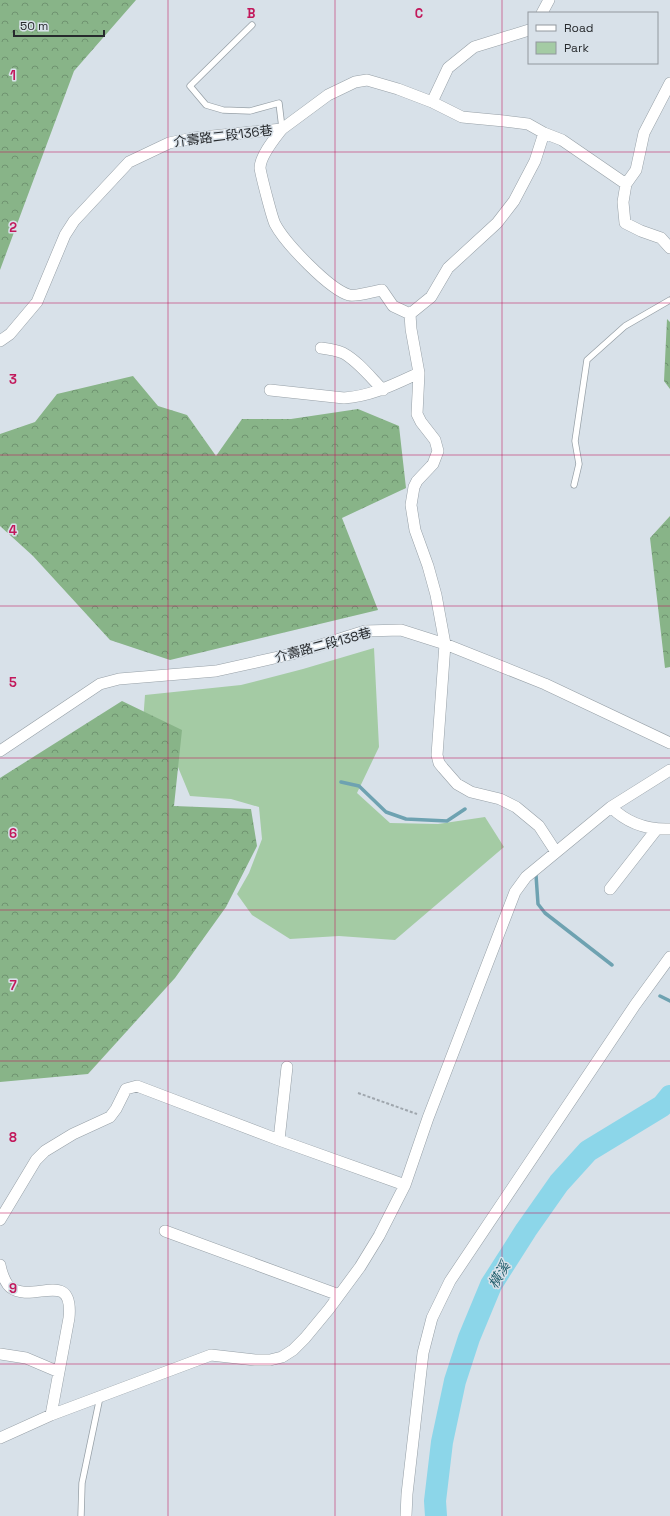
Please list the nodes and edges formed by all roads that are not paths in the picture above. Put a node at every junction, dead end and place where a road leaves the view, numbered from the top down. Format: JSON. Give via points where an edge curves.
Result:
{"nodes":[{"id":1,"x":549,"y":0,"type":"edge"},
{"id":2,"x":543,"y":12,"type":"edge"},
{"id":3,"x":252,"y":25,"type":"dead end"},
{"id":4,"x":528,"y":30,"type":"edge"},
{"id":5,"x":670,"y":83,"type":"edge"},
{"id":6,"x":432,"y":102,"type":"junction"},
{"id":7,"x":282,"y":129,"type":"junction"},
{"id":8,"x":544,"y":133,"type":"junction"},
{"id":9,"x":626,"y":184,"type":"junction"},
{"id":10,"x":670,"y":248,"type":"edge"},
{"id":11,"x":670,"y":300,"type":"edge"},
{"id":12,"x":410,"y":314,"type":"junction"},
{"id":13,"x":0,"y":341,"type":"edge"},
{"id":14,"x":321,"y":348,"type":"dead end"},
{"id":15,"x":419,"y":372,"type":"junction"},
{"id":16,"x":270,"y":390,"type":"dead end"},
{"id":17,"x":383,"y":390,"type":"junction"},
{"id":18,"x":574,"y":485,"type":"dead end"},
{"id":19,"x":446,"y":644,"type":"junction"},
{"id":20,"x":670,"y":743,"type":"edge"},
{"id":21,"x":0,"y":751,"type":"edge"},
{"id":22,"x":670,"y":770,"type":"edge"},
{"id":23,"x":612,"y":807,"type":"junction"},
{"id":24,"x":670,"y":829,"type":"edge"},
{"id":25,"x":656,"y":830,"type":"junction"},
{"id":26,"x":556,"y":852,"type":"junction"},
{"id":27,"x":610,"y":889,"type":"dead end"},
{"id":28,"x":670,"y":957,"type":"edge"},
{"id":29,"x":287,"y":1067,"type":"dead end"},
{"id":30,"x":279,"y":1140,"type":"junction"},
{"id":31,"x":405,"y":1185,"type":"junction"},
{"id":32,"x":0,"y":1220,"type":"edge"},
{"id":33,"x":165,"y":1231,"type":"dead end"},
{"id":34,"x":0,"y":1265,"type":"edge"},
{"id":35,"x":340,"y":1295,"type":"junction"},
{"id":36,"x":0,"y":1354,"type":"edge"},
{"id":37,"x":59,"y":1372,"type":"junction"},
{"id":38,"x":100,"y":1397,"type":"junction"},
{"id":39,"x":51,"y":1415,"type":"junction"},
{"id":40,"x":0,"y":1438,"type":"edge"},
{"id":41,"x":81,"y":1516,"type":"edge"},
{"id":42,"x":406,"y":1516,"type":"edge"}],
"edges":[{"from":1,"to":2,"type":"street"},
{"from":3,"to":7,"type":"lane","via":[[190,86],[206,105],[223,110],[250,111],[279,103]]},
{"from":4,"to":6,"type":"street","via":[[474,47],[448,68]]},
{"from":5,"to":9,"type":"street","via":[[644,133],[636,170]]},
{"from":6,"to":7,"type":"street","name":"介壽路二段136巷","via":[[398,88],[367,80],[355,82],[328,95]]},
{"from":6,"to":8,"type":"street","name":"介壽路二段136巷","via":[[462,117],[528,124]]},
{"from":7,"to":12,"type":"street","via":[[265,153],[260,167],[274,224],[295,251],[337,289],[351,296],[382,290],[393,306]]},
{"from":7,"to":13,"type":"street","name":"介壽路二段136巷","via":[[169,142],[129,162],[74,221],[37,302],[10,334]]},
{"from":8,"to":9,"type":"street","via":[[562,140]]},
{"from":8,"to":12,"type":"street","via":[[534,161],[514,201],[497,223],[448,268],[430,297]]},
{"from":9,"to":10,"type":"street","via":[[623,202],[625,223],[661,238]]},
{"from":11,"to":18,"type":"lane","via":[[625,326],[587,360],[575,441],[579,464]]},
{"from":12,"to":15,"type":"street"},
{"from":14,"to":17,"type":"street","via":[[344,353]]},
{"from":15,"to":17,"type":"street"},
{"from":15,"to":19,"type":"street","via":[[418,414],[435,440],[438,451],[433,464],[414,487],[412,516],[436,595]]},
{"from":16,"to":17,"type":"street","via":[[344,398]]},
{"from":19,"to":20,"type":"street","name":"介壽路二段138巷","via":[[545,684]]},
{"from":19,"to":21,"type":"street","name":"介壽路二段138巷","via":[[400,630],[365,631],[292,654],[216,671],[119,679],[100,684]]},
{"from":19,"to":26,"type":"street","via":[[437,755],[439,762],[464,789],[500,799],[516,807],[539,826]]},
{"from":22,"to":23,"type":"street"},
{"from":23,"to":25,"type":"street","via":[[627,821]]},
{"from":23,"to":26,"type":"street"},
{"from":24,"to":25,"type":"street"},
{"from":25,"to":27,"type":"street"},
{"from":26,"to":31,"type":"street","via":[[526,877],[515,892],[428,1118]]},
{"from":28,"to":42,"type":"street","via":[[450,1281],[432,1318],[423,1353]]},
{"from":29,"to":30,"type":"street"},
{"from":30,"to":31,"type":"street"},
{"from":30,"to":32,"type":"street","via":[[146,1089],[130,1087],[126,1089],[110,1117],[73,1134],[45,1151],[36,1160]]},
{"from":31,"to":35,"type":"street","via":[[379,1236]]},
{"from":33,"to":35,"type":"street"},
{"from":34,"to":37,"type":"street","via":[[5,1280],[14,1289],[27,1292],[59,1291],[69,1299],[69,1318]]},
{"from":35,"to":38,"type":"street","via":[[305,1338],[282,1357],[255,1360],[212,1355]]},
{"from":36,"to":37,"type":"street","via":[[31,1360]]},
{"from":37,"to":39,"type":"street"},
{"from":38,"to":39,"type":"street"},
{"from":38,"to":41,"type":"lane","via":[[82,1483]]},
{"from":39,"to":40,"type":"street"}]}
